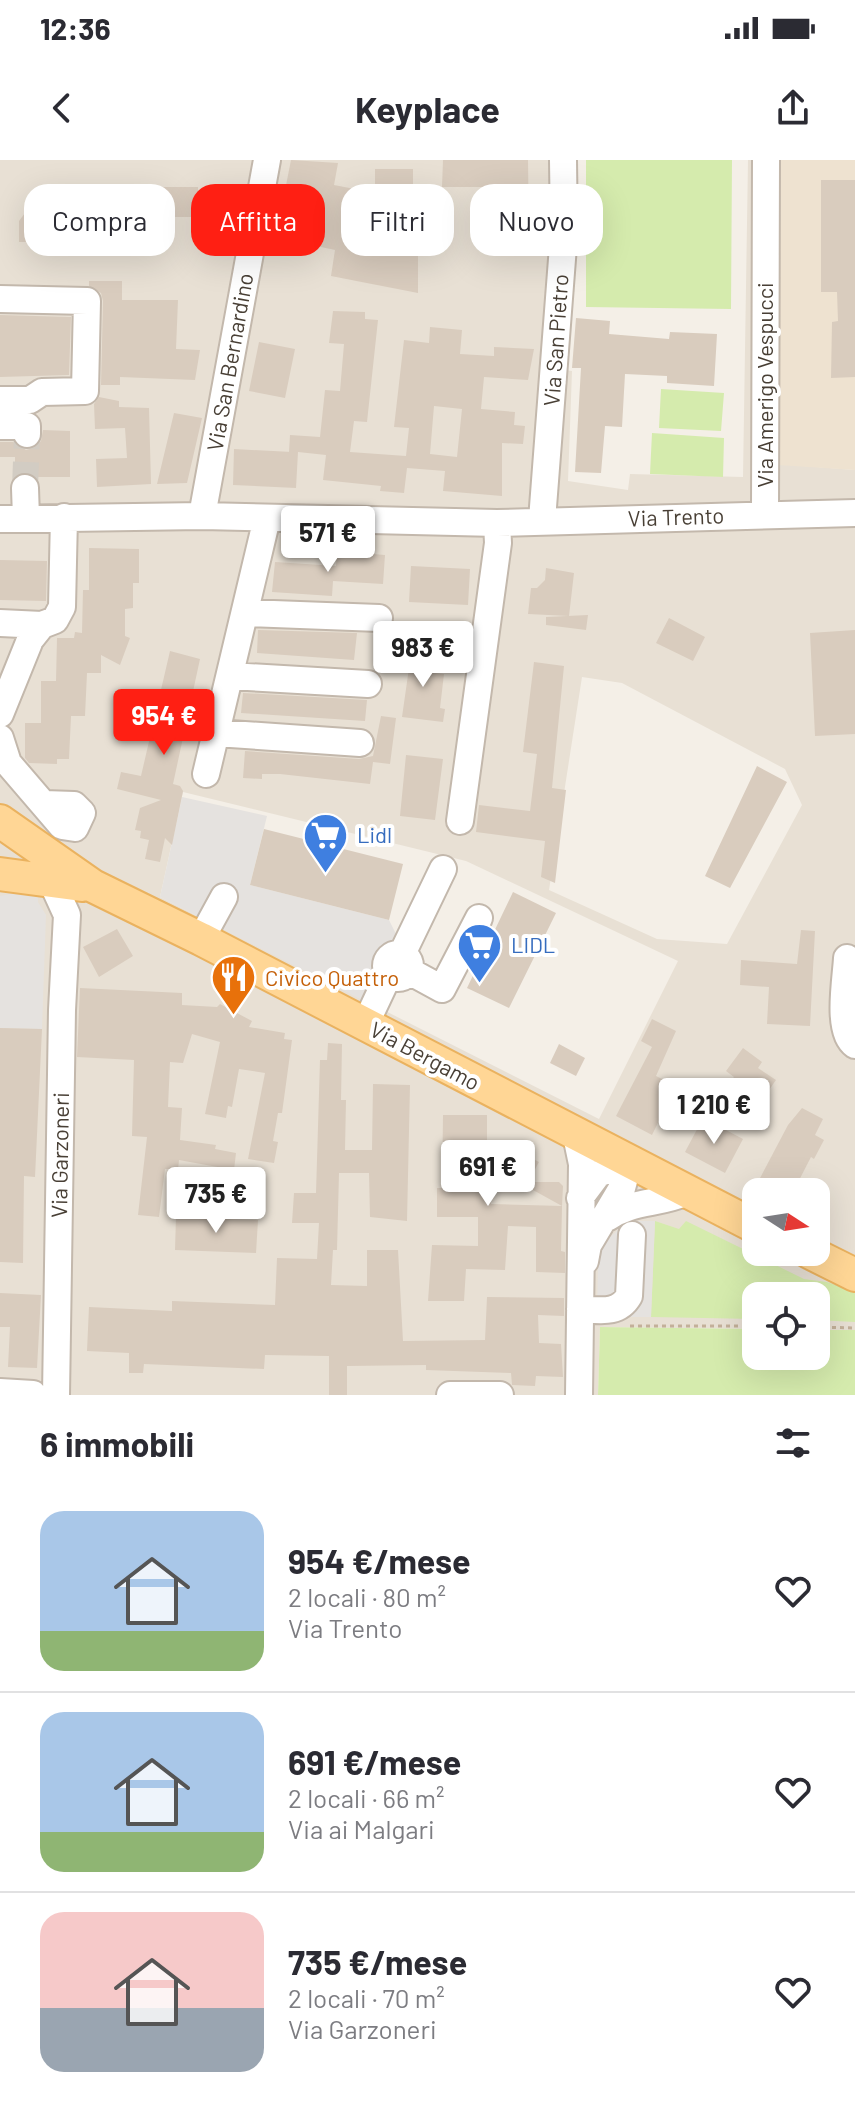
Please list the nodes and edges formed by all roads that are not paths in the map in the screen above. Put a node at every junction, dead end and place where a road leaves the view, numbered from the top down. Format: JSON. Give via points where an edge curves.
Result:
{"nodes":[{"id":1,"x":267,"y":160,"type":"edge"},
{"id":2,"x":563,"y":160,"type":"edge"},
{"id":3,"x":766,"y":160,"type":"edge"},
{"id":4,"x":0,"y":299,"type":"edge"},
{"id":5,"x":0,"y":400,"type":"edge"},
{"id":6,"x":0,"y":426,"type":"edge"},
{"id":7,"x":27,"y":434,"type":"dead end"},
{"id":8,"x":25,"y":488,"type":"tunnel mouth"},
{"id":9,"x":855,"y":513,"type":"edge"},
{"id":10,"x":765,"y":514,"type":"junction"},
{"id":11,"x":202,"y":516,"type":"junction"},
{"id":12,"x":7,"y":517,"type":"edge"},
{"id":13,"x":64,"y":517,"type":"junction"},
{"id":14,"x":267,"y":518,"type":"junction"},
{"id":15,"x":542,"y":520,"type":"junction"},
{"id":16,"x":497,"y":523,"type":"junction"},
{"id":17,"x":245,"y":613,"type":"junction"},
{"id":18,"x":379,"y":618,"type":"dead end"},
{"id":19,"x":0,"y":623,"type":"edge"},
{"id":20,"x":42,"y":625,"type":"junction"},
{"id":21,"x":11,"y":660,"type":"edge"},
{"id":22,"x":230,"y":676,"type":"junction"},
{"id":23,"x":368,"y":684,"type":"dead end"},
{"id":24,"x":0,"y":714,"type":"edge"},
{"id":25,"x":216,"y":733,"type":"junction"},
{"id":26,"x":0,"y":738,"type":"edge"},
{"id":27,"x":360,"y":743,"type":"dead end"},
{"id":28,"x":206,"y":774,"type":"dead end"},
{"id":29,"x":44,"y":804,"type":"dead end"},
{"id":30,"x":0,"y":821,"type":"edge"},
{"id":31,"x":460,"y":821,"type":"dead end"},
{"id":32,"x":443,"y":869,"type":"dead end"},
{"id":33,"x":0,"y":874,"type":"edge"},
{"id":34,"x":51,"y":880,"type":"junction"},
{"id":35,"x":102,"y":890,"type":"junction"},
{"id":36,"x":224,"y":897,"type":"dead end"},
{"id":37,"x":67,"y":915,"type":"junction"},
{"id":38,"x":479,"y":918,"type":"dead end"},
{"id":39,"x":201,"y":939,"type":"junction"},
{"id":40,"x":847,"y":958,"type":"dead end"},
{"id":41,"x":400,"y":966,"type":"junction"},
{"id":42,"x":365,"y":1025,"type":"junction"},
{"id":43,"x":855,"y":1045,"type":"edge"},
{"id":44,"x":576,"y":1135,"type":"junction"},
{"id":45,"x":629,"y":1162,"type":"junction"},
{"id":46,"x":687,"y":1192,"type":"junction"},
{"id":47,"x":580,"y":1198,"type":"junction"},
{"id":48,"x":604,"y":1220,"type":"junction"},
{"id":49,"x":742,"y":1220,"type":"edge"},
{"id":50,"x":632,"y":1235,"type":"dead end"},
{"id":51,"x":830,"y":1262,"type":"edge"},
{"id":52,"x":855,"y":1275,"type":"edge"},
{"id":53,"x":580,"y":1283,"type":"junction"},
{"id":54,"x":580,"y":1309,"type":"junction"},
{"id":55,"x":0,"y":1392,"type":"edge"},
{"id":56,"x":45,"y":1394,"type":"edge"},
{"id":57,"x":450,"y":1395,"type":"edge"},
{"id":58,"x":500,"y":1395,"type":"edge"},
{"id":59,"x":579,"y":1395,"type":"edge"}],
"edges":[{"from":1,"to":11,"type":"street","name":"Via San Bernardino"},
{"from":2,"to":15,"type":"street","name":"Via San Pietro","via":[[564,233]]},
{"from":3,"to":10,"type":"street","name":"Via Amerigo Vespucci"},
{"from":4,"to":5,"type":"street","via":[[87,301],[85,391]]},
{"from":6,"to":7,"type":"street","via":[[27,426]]},
{"from":8,"to":12,"type":"street"},
{"from":9,"to":10,"type":"street","name":"Via Trento"},
{"from":10,"to":15,"type":"street","name":"Via Trento"},
{"from":11,"to":13,"type":"street","name":"Via Trento"},
{"from":11,"to":14,"type":"street","name":"Via Trento"},
{"from":12,"to":13,"type":"street","name":"Via Trento"},
{"from":13,"to":20,"type":"street","via":[[62,607],[55,620]]},
{"from":14,"to":16,"type":"street","name":"Via Trento"},
{"from":14,"to":17,"type":"street"},
{"from":15,"to":16,"type":"street","name":"Via Trento"},
{"from":16,"to":31,"type":"street"},
{"from":17,"to":18,"type":"street"},
{"from":17,"to":22,"type":"street"},
{"from":19,"to":20,"type":"street"},
{"from":20,"to":21,"type":"street"},
{"from":21,"to":24,"type":"street"},
{"from":22,"to":23,"type":"street"},
{"from":22,"to":25,"type":"street"},
{"from":25,"to":27,"type":"street"},
{"from":25,"to":28,"type":"street"},
{"from":26,"to":29,"type":"street","via":[[8,763]]},
{"from":30,"to":35,"type":"main road","name":"Via Bergamo"},
{"from":32,"to":41,"type":"street"},
{"from":33,"to":34,"type":"main road","name":"Via Bergamo"},
{"from":34,"to":35,"type":"main road","name":"Via Bergamo"},
{"from":34,"to":37,"type":"street","name":"Via Garzoneri"},
{"from":35,"to":37,"type":"street"},
{"from":35,"to":39,"type":"main road","name":"Via Bergamo"},
{"from":36,"to":39,"type":"street"},
{"from":37,"to":56,"type":"street","name":"Via Garzoneri"},
{"from":38,"to":41,"type":"street","via":[[442,989]]},
{"from":39,"to":42,"type":"main road","name":"Via Bergamo"},
{"from":40,"to":43,"type":"street","via":[[843,1027]]},
{"from":41,"to":42,"type":"street"},
{"from":42,"to":44,"type":"main road","name":"Via Bergamo"},
{"from":44,"to":45,"type":"main road","name":"Via Bergamo"},
{"from":44,"to":47,"type":"street","via":[[582,1164]]},
{"from":45,"to":46,"type":"main road","name":"Via Bergamo"},
{"from":45,"to":47,"type":"street","via":[[598,1174]]},
{"from":45,"to":48,"type":"street"},
{"from":46,"to":48,"type":"street","via":[[667,1201],[635,1203]]},
{"from":46,"to":49,"type":"main road","name":"Via Bergamo"},
{"from":47,"to":53,"type":"street"},
{"from":48,"to":53,"type":"street","via":[[588,1245]]},
{"from":50,"to":54,"type":"street","via":[[626,1301],[616,1309]]},
{"from":51,"to":52,"type":"main road"},
{"from":53,"to":54,"type":"street"},
{"from":54,"to":59,"type":"street"},
{"from":55,"to":56,"type":"street"},
{"from":57,"to":58,"type":"street"}]}
